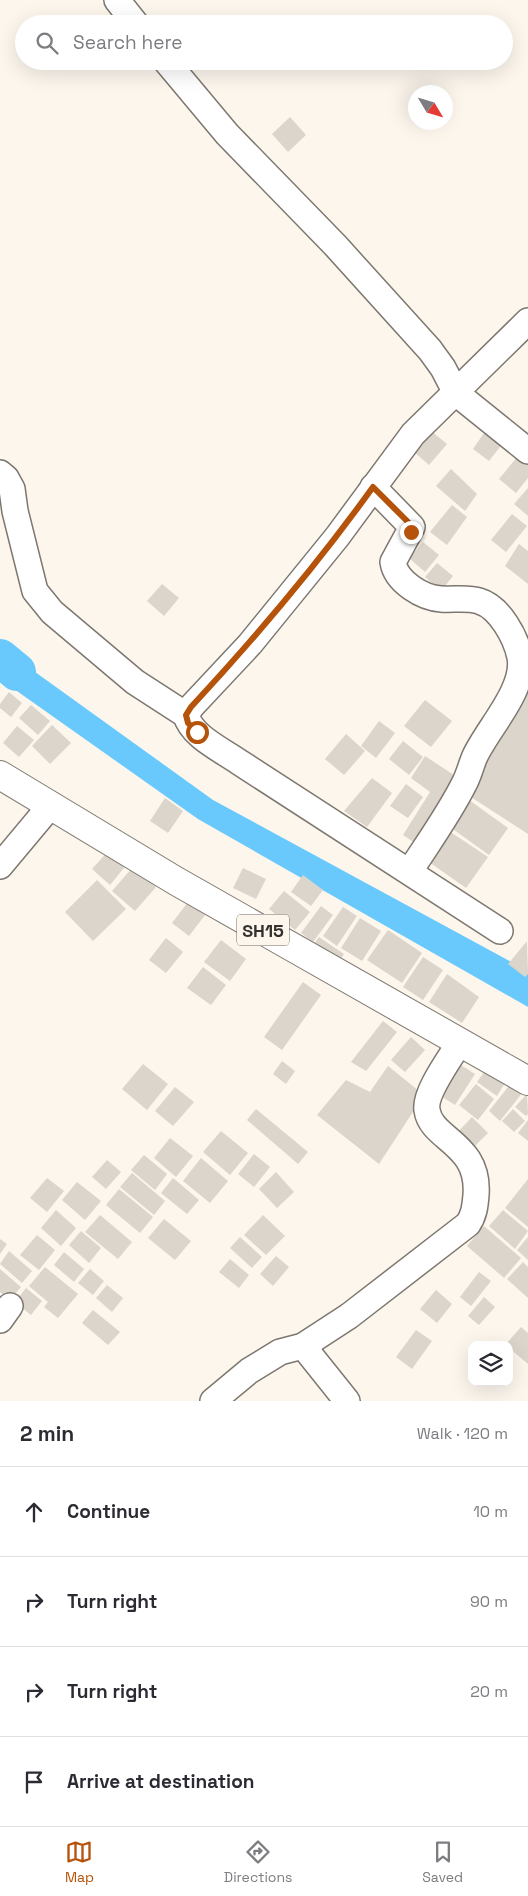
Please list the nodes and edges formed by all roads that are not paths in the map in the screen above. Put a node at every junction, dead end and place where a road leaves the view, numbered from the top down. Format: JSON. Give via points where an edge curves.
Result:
{"nodes":[{"id":1,"x":117,"y":0,"type":"edge"},
{"id":2,"x":129,"y":15,"type":"edge"},
{"id":3,"x":174,"y":70,"type":"edge"},
{"id":4,"x":528,"y":322,"type":"edge"},
{"id":5,"x":456,"y":393,"type":"junction"},
{"id":6,"x":528,"y":451,"type":"edge"},
{"id":7,"x":0,"y":473,"type":"edge"},
{"id":8,"x":373,"y":487,"type":"junction"},
{"id":9,"x":186,"y":715,"type":"junction"},
{"id":10,"x":0,"y":775,"type":"edge"},
{"id":11,"x":51,"y":805,"type":"junction"},
{"id":12,"x":0,"y":866,"type":"edge"},
{"id":13,"x":410,"y":871,"type":"junction"},
{"id":14,"x":500,"y":931,"type":"dead end"},
{"id":15,"x":460,"y":1042,"type":"junction"},
{"id":16,"x":528,"y":1081,"type":"edge"},
{"id":17,"x":303,"y":1346,"type":"junction"},
{"id":18,"x":213,"y":1401,"type":"edge"},
{"id":19,"x":347,"y":1401,"type":"edge"}],
"edges":[{"from":1,"to":2,"type":"street"},
{"from":3,"to":5,"type":"street","via":[[227,134],[335,245],[430,350]]},
{"from":4,"to":5,"type":"street"},
{"from":5,"to":6,"type":"street"},
{"from":5,"to":8,"type":"street","via":[[413,434]]},
{"from":7,"to":9,"type":"street","via":[[12,489],[35,591],[52,612],[135,682]]},
{"from":8,"to":9,"type":"street","via":[[250,644]]},
{"from":8,"to":13,"type":"street","via":[[412,527],[393,562],[397,574],[429,597],[478,600],[488,605],[514,639],[520,659],[516,685],[475,756],[458,795]]},
{"from":9,"to":13,"type":"street","via":[[188,723],[197,732],[238,762]]},
{"from":10,"to":11,"type":"main road","number":"SH15"},
{"from":11,"to":12,"type":"street"},
{"from":11,"to":15,"type":"main road","number":"SH15","via":[[176,881]]},
{"from":13,"to":14,"type":"street"},
{"from":15,"to":16,"type":"main road","number":"SH15"},
{"from":15,"to":17,"type":"street","via":[[428,1097],[427,1110],[432,1122],[463,1151],[477,1178],[474,1216],[349,1316]]},
{"from":17,"to":18,"type":"street","via":[[280,1352]]},
{"from":17,"to":19,"type":"street"}]}
